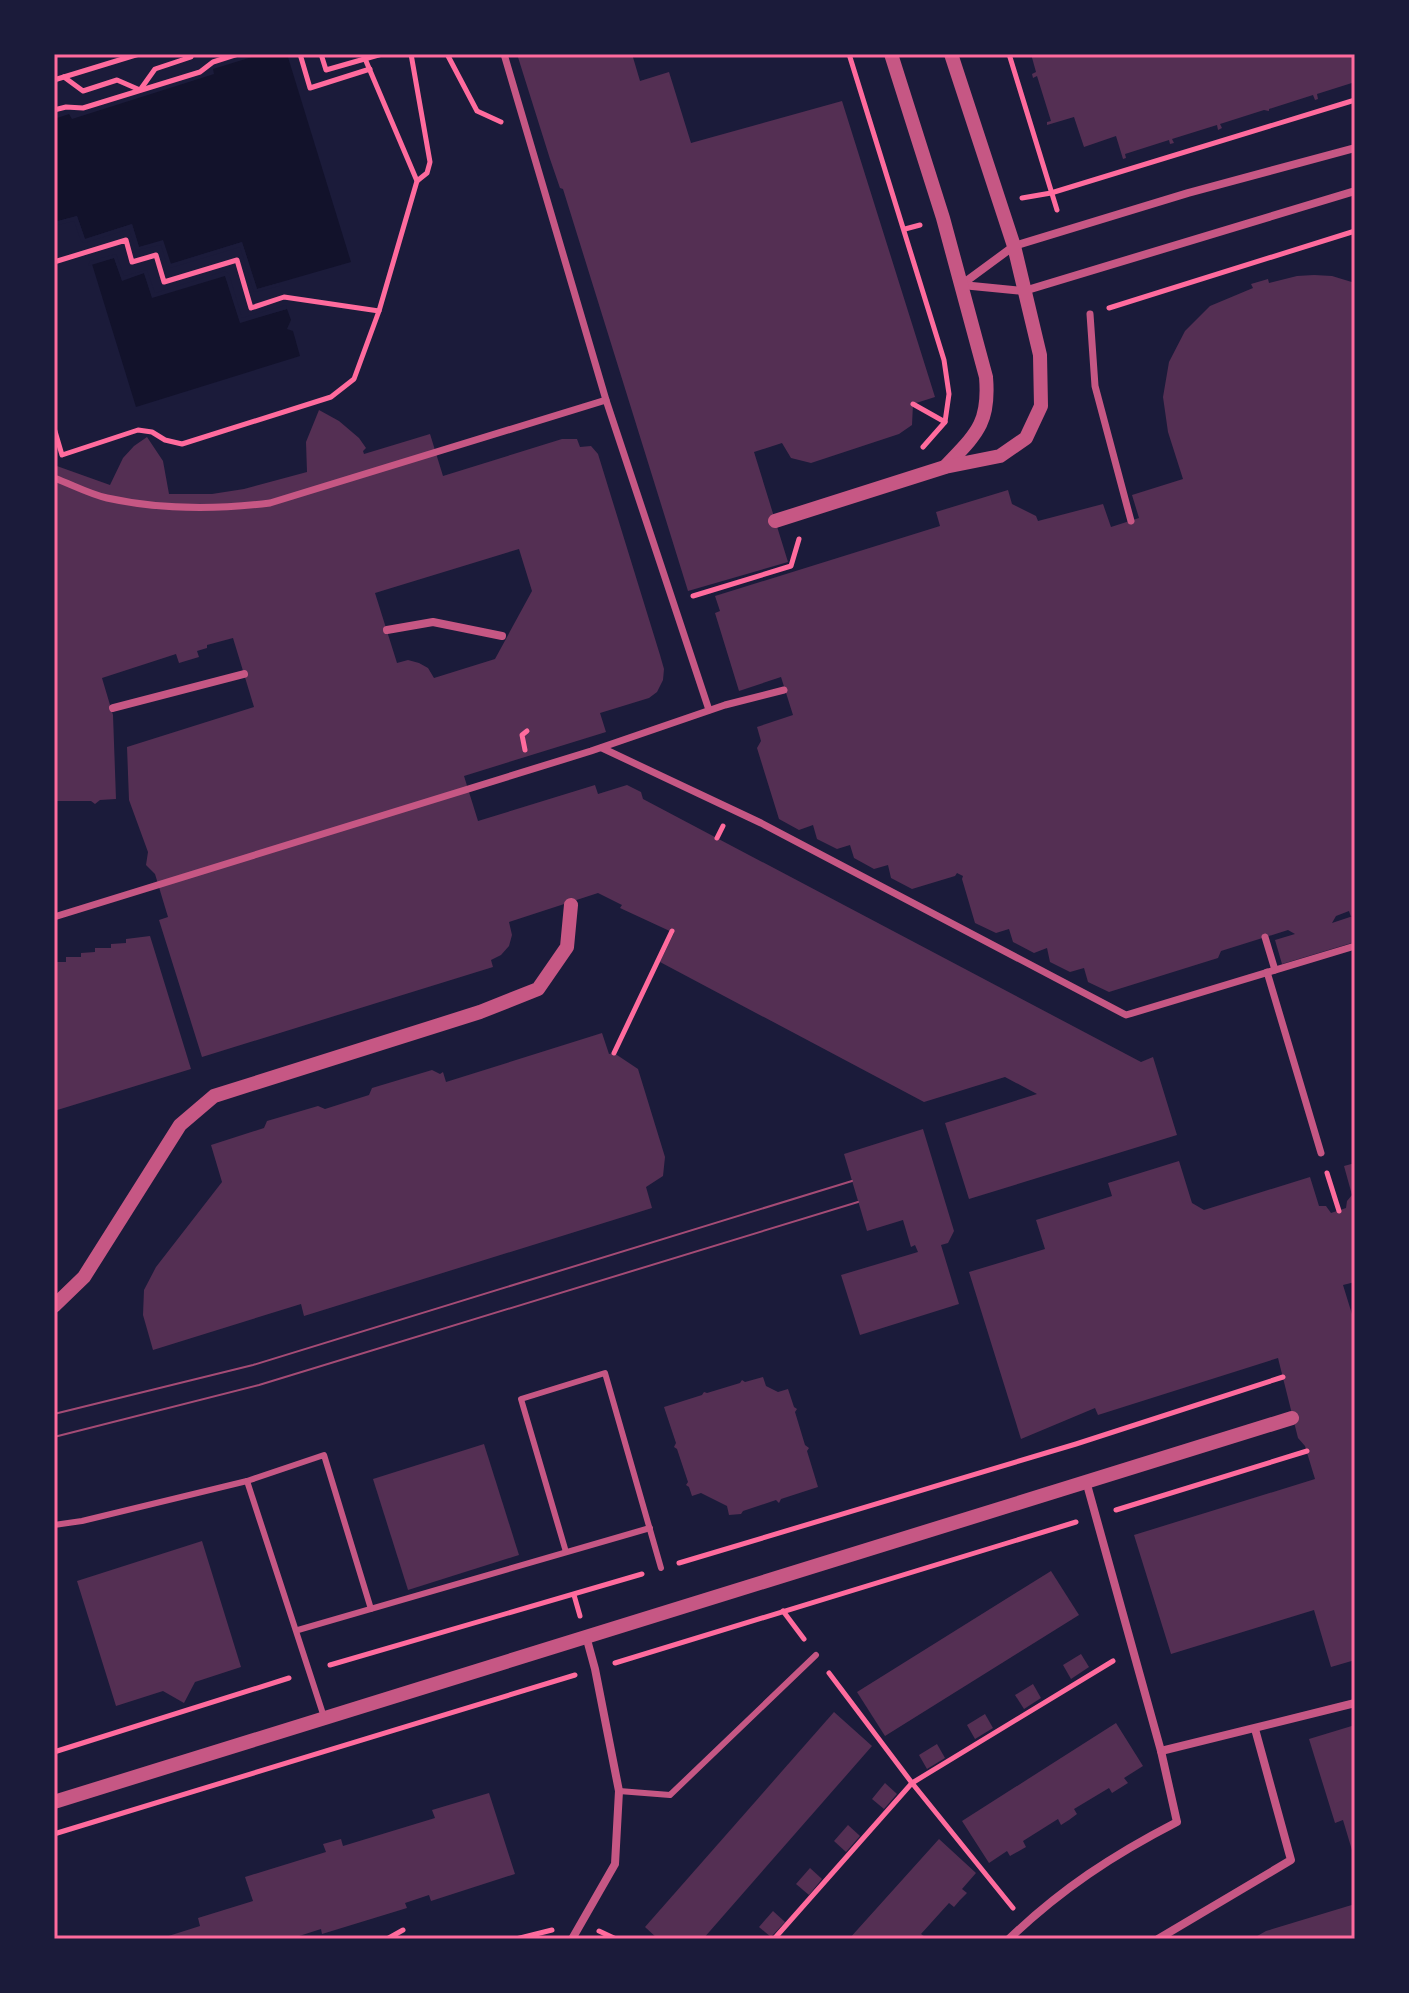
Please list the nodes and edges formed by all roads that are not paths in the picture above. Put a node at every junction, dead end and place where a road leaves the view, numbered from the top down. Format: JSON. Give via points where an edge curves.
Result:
{"nodes":[{"id":1,"x":504,"y":54,"type":"edge"},
{"id":2,"x":891,"y":54,"type":"edge"},
{"id":3,"x":951,"y":54,"type":"edge"},
{"id":4,"x":1355,"y":148,"type":"edge"},
{"id":5,"x":1355,"y":191,"type":"edge"},
{"id":6,"x":1014,"y":246,"type":"junction"},
{"id":7,"x":961,"y":285,"type":"junction"},
{"id":8,"x":1024,"y":291,"type":"junction"},
{"id":9,"x":1090,"y":314,"type":"road end"},
{"id":10,"x":606,"y":400,"type":"junction"},
{"id":11,"x":945,"y":467,"type":"junction"},
{"id":12,"x":54,"y":478,"type":"edge"},
{"id":13,"x":775,"y":521,"type":"dead end"},
{"id":14,"x":1131,"y":521,"type":"dead end"},
{"id":15,"x":387,"y":630,"type":"dead end"},
{"id":16,"x":502,"y":636,"type":"dead end"},
{"id":17,"x":244,"y":674,"type":"dead end"},
{"id":18,"x":784,"y":690,"type":"dead end"},
{"id":19,"x":113,"y":708,"type":"dead end"},
{"id":20,"x":709,"y":710,"type":"junction"},
{"id":21,"x":602,"y":748,"type":"junction"},
{"id":22,"x":571,"y":905,"type":"dead end"},
{"id":23,"x":54,"y":917,"type":"edge"},
{"id":24,"x":1265,"y":937,"type":"dead end"},
{"id":25,"x":1355,"y":946,"type":"edge"},
{"id":26,"x":1271,"y":971,"type":"junction"},
{"id":27,"x":1321,"y":1153,"type":"road end"},
{"id":28,"x":54,"y":1306,"type":"edge"},
{"id":29,"x":1292,"y":1418,"type":"dead end"},
{"id":30,"x":1086,"y":1480,"type":"junction"},
{"id":31,"x":247,"y":1481,"type":"junction"},
{"id":32,"x":54,"y":1525,"type":"edge"},
{"id":33,"x":650,"y":1528,"type":"junction"},
{"id":34,"x":566,"y":1552,"type":"junction"},
{"id":35,"x":661,"y":1568,"type":"road end"},
{"id":36,"x":371,"y":1609,"type":"junction"},
{"id":37,"x":298,"y":1630,"type":"junction"},
{"id":38,"x":586,"y":1636,"type":"junction"},
{"id":39,"x":816,"y":1655,"type":"road end"},
{"id":40,"x":1355,"y":1703,"type":"edge"},
{"id":41,"x":325,"y":1718,"type":"junction"},
{"id":42,"x":1255,"y":1729,"type":"junction"},
{"id":43,"x":1161,"y":1751,"type":"junction"},
{"id":44,"x":619,"y":1791,"type":"junction"},
{"id":45,"x":54,"y":1802,"type":"edge"},
{"id":46,"x":572,"y":1939,"type":"edge"},
{"id":47,"x":1009,"y":1939,"type":"edge"},
{"id":48,"x":1158,"y":1939,"type":"edge"}],
"edges":[{"from":1,"to":10,"type":"street"},
{"from":2,"to":7,"type":"street"},
{"from":3,"to":6,"type":"street"},
{"from":4,"to":6,"type":"street"},
{"from":5,"to":8,"type":"street"},
{"from":6,"to":7,"type":"street"},
{"from":6,"to":8,"type":"street"},
{"from":7,"to":8,"type":"street"},
{"from":7,"to":11,"type":"street","via":[[988,397],[982,425]]},
{"from":8,"to":11,"type":"street","via":[[1040,355],[1041,406],[1026,438],[1000,456]]},
{"from":9,"to":14,"type":"street","via":[[1095,386]]},
{"from":10,"to":12,"type":"street","via":[[270,503],[217,510],[173,508],[105,497]]},
{"from":10,"to":20,"type":"street"},
{"from":11,"to":13,"type":"street"},
{"from":15,"to":16,"type":"street","via":[[433,622]]},
{"from":17,"to":19,"type":"street"},
{"from":18,"to":20,"type":"street"},
{"from":20,"to":21,"type":"street"},
{"from":21,"to":23,"type":"street"},
{"from":21,"to":26,"type":"street","via":[[761,823],[1126,1015]]},
{"from":22,"to":28,"type":"street","via":[[567,947],[538,989],[214,1096],[180,1125],[84,1277]]},
{"from":24,"to":26,"type":"street"},
{"from":25,"to":26,"type":"street"},
{"from":26,"to":27,"type":"street"},
{"from":29,"to":30,"type":"street"},
{"from":30,"to":38,"type":"street"},
{"from":30,"to":43,"type":"street"},
{"from":31,"to":32,"type":"lane"},
{"from":31,"to":36,"type":"lane","via":[[324,1455]]},
{"from":31,"to":37,"type":"lane"},
{"from":33,"to":34,"type":"lane"},
{"from":33,"to":34,"type":"lane","via":[[605,1373],[521,1399]]},
{"from":33,"to":35,"type":"lane"},
{"from":34,"to":36,"type":"lane"},
{"from":36,"to":37,"type":"lane"},
{"from":37,"to":41,"type":"lane"},
{"from":38,"to":41,"type":"street"},
{"from":38,"to":44,"type":"street"},
{"from":39,"to":44,"type":"lane","via":[[670,1795]]},
{"from":40,"to":42,"type":"street"},
{"from":41,"to":45,"type":"street"},
{"from":42,"to":43,"type":"street"},
{"from":42,"to":48,"type":"street","via":[[1291,1860]]},
{"from":43,"to":47,"type":"street","via":[[1177,1822],[1085,1875]]},
{"from":44,"to":46,"type":"street","via":[[615,1864]]}]}
